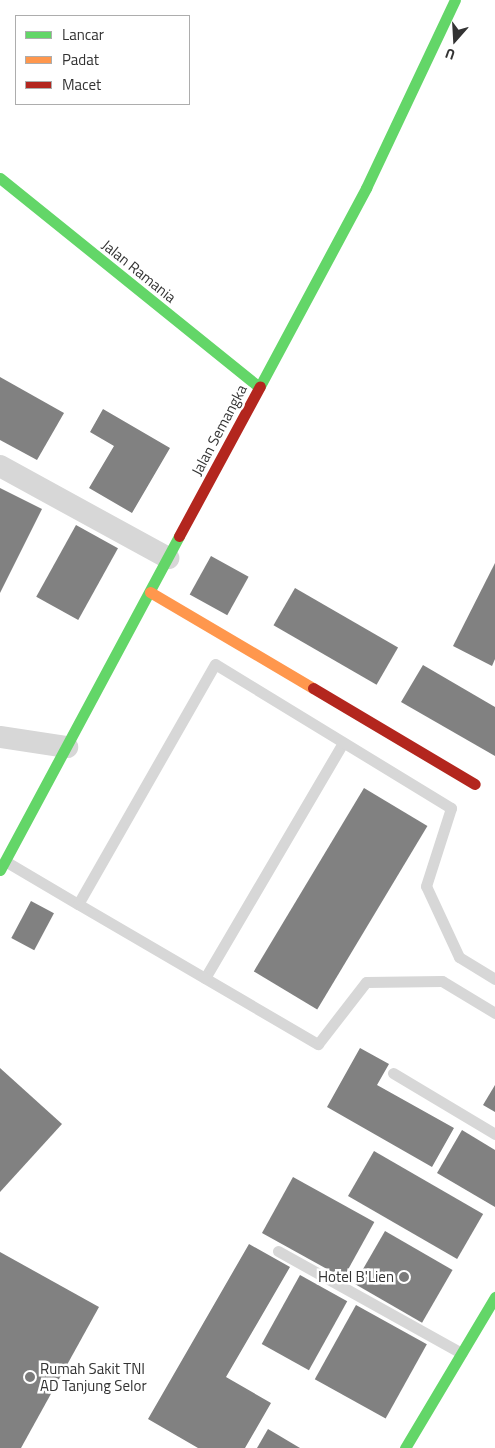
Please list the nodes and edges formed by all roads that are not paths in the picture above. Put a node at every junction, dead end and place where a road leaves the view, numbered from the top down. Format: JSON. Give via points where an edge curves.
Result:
{"nodes":[{"id":1,"x":455,"y":0,"type":"edge"},
{"id":2,"x":0,"y":178,"type":"edge"},
{"id":3,"x":259,"y":387,"type":"junction"},
{"id":4,"x":0,"y":466,"type":"edge"},
{"id":5,"x":168,"y":558,"type":"junction"},
{"id":6,"x":150,"y":592,"type":"junction"},
{"id":7,"x":0,"y":737,"type":"edge"},
{"id":8,"x":344,"y":743,"type":"junction"},
{"id":9,"x":67,"y":747,"type":"junction"},
{"id":10,"x":475,"y":784,"type":"dead end"},
{"id":11,"x":2,"y":865,"type":"edge"},
{"id":12,"x":78,"y":904,"type":"junction"},
{"id":13,"x":205,"y":978,"type":"junction"},
{"id":14,"x":495,"y":979,"type":"edge"},
{"id":15,"x":495,"y":1013,"type":"edge"},
{"id":16,"x":393,"y":1073,"type":"dead end"},
{"id":17,"x":495,"y":1134,"type":"edge"},
{"id":18,"x":278,"y":1251,"type":"dead end"},
{"id":19,"x":495,"y":1297,"type":"edge"},
{"id":20,"x":463,"y":1353,"type":"junction"},
{"id":21,"x":405,"y":1448,"type":"edge"}],
"edges":[{"from":1,"to":3,"type":"main road","name":"Jalan Semangka","via":[[366,188]]},
{"from":2,"to":3,"type":"main road","name":"Jalan Ramania"},
{"from":3,"to":5,"type":"main road","name":"Jalan Semangka"},
{"from":4,"to":5,"type":"street"},
{"from":5,"to":6,"type":"main road","name":"Jalan Semangka"},
{"from":6,"to":9,"type":"main road","name":"Jalan Semangka"},
{"from":6,"to":10,"type":"main road"},
{"from":7,"to":9,"type":"street"},
{"from":8,"to":12,"type":"lane","via":[[215,664]]},
{"from":8,"to":13,"type":"lane"},
{"from":8,"to":14,"type":"lane","via":[[451,808],[426,886],[459,957]]},
{"from":9,"to":11,"type":"main road","name":"Jalan Semangka"},
{"from":11,"to":12,"type":"lane"},
{"from":12,"to":13,"type":"lane"},
{"from":13,"to":15,"type":"lane","via":[[318,1044],[366,982],[442,981]]},
{"from":16,"to":17,"type":"lane"},
{"from":18,"to":20,"type":"lane"},
{"from":19,"to":20,"type":"main road"},
{"from":20,"to":21,"type":"main road"}]}
